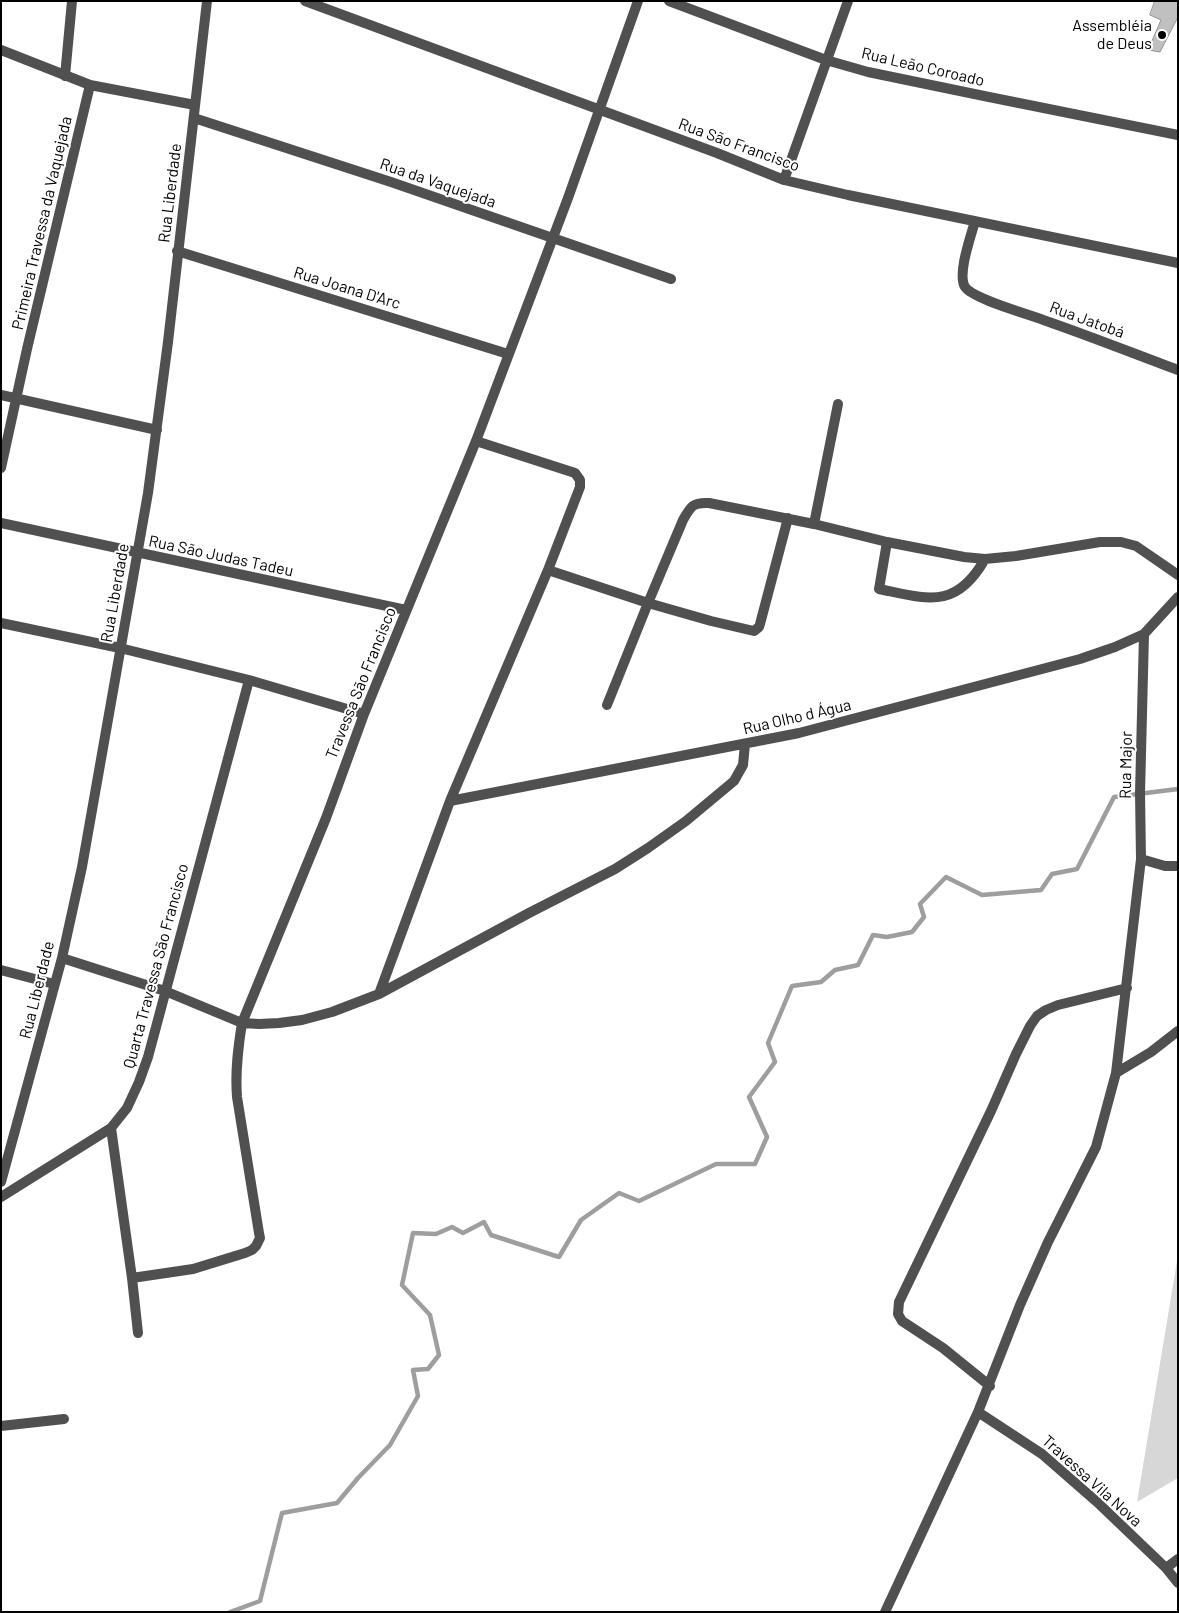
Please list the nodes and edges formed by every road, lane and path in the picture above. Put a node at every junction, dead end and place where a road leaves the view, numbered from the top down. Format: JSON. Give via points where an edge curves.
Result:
{"nodes":[{"id":1,"x":72,"y":1,"type":"edge"},
{"id":2,"x":207,"y":1,"type":"edge"},
{"id":3,"x":305,"y":1,"type":"edge"},
{"id":4,"x":638,"y":1,"type":"edge"},
{"id":5,"x":669,"y":1,"type":"edge"},
{"id":6,"x":848,"y":1,"type":"edge"},
{"id":7,"x":1,"y":50,"type":"edge"},
{"id":8,"x":826,"y":60,"type":"junction"},
{"id":9,"x":66,"y":76,"type":"junction"},
{"id":10,"x":90,"y":85,"type":"junction"},
{"id":11,"x":195,"y":105,"type":"junction"},
{"id":12,"x":599,"y":110,"type":"junction"},
{"id":13,"x":194,"y":118,"type":"junction"},
{"id":14,"x":1178,"y":135,"type":"edge"},
{"id":15,"x":784,"y":180,"type":"junction"},
{"id":16,"x":975,"y":221,"type":"junction"},
{"id":17,"x":553,"y":238,"type":"junction"},
{"id":18,"x":177,"y":251,"type":"junction"},
{"id":19,"x":1178,"y":263,"type":"edge"},
{"id":20,"x":671,"y":279,"type":"dead end"},
{"id":21,"x":508,"y":354,"type":"junction"},
{"id":22,"x":1178,"y":370,"type":"edge"},
{"id":23,"x":1,"y":395,"type":"edge"},
{"id":24,"x":17,"y":398,"type":"junction"},
{"id":25,"x":838,"y":404,"type":"dead end"},
{"id":26,"x":157,"y":430,"type":"junction"},
{"id":27,"x":476,"y":441,"type":"junction"},
{"id":28,"x":1,"y":468,"type":"edge"},
{"id":29,"x":788,"y":518,"type":"junction"},
{"id":30,"x":1,"y":524,"type":"edge"},
{"id":31,"x":814,"y":524,"type":"junction"},
{"id":32,"x":887,"y":542,"type":"junction"},
{"id":33,"x":138,"y":554,"type":"junction"},
{"id":34,"x":985,"y":559,"type":"junction"},
{"id":35,"x":548,"y":570,"type":"junction"},
{"id":36,"x":1178,"y":575,"type":"edge"},
{"id":37,"x":1178,"y":597,"type":"edge"},
{"id":38,"x":648,"y":603,"type":"junction"},
{"id":39,"x":406,"y":610,"type":"junction"},
{"id":40,"x":1,"y":623,"type":"edge"},
{"id":41,"x":1144,"y":634,"type":"junction"},
{"id":42,"x":120,"y":648,"type":"junction"},
{"id":43,"x":249,"y":680,"type":"junction"},
{"id":44,"x":607,"y":705,"type":"dead end"},
{"id":45,"x":364,"y":714,"type":"junction"},
{"id":46,"x":746,"y":744,"type":"junction"},
{"id":47,"x":450,"y":801,"type":"junction"},
{"id":48,"x":1141,"y":859,"type":"junction"},
{"id":49,"x":1178,"y":866,"type":"edge"},
{"id":50,"x":62,"y":958,"type":"junction"},
{"id":51,"x":1,"y":970,"type":"edge"},
{"id":52,"x":54,"y":984,"type":"junction"},
{"id":53,"x":1127,"y":988,"type":"junction"},
{"id":54,"x":165,"y":991,"type":"junction"},
{"id":55,"x":379,"y":994,"type":"junction"},
{"id":56,"x":242,"y":1023,"type":"junction"},
{"id":57,"x":1178,"y":1031,"type":"edge"},
{"id":58,"x":1116,"y":1073,"type":"junction"},
{"id":59,"x":110,"y":1128,"type":"junction"},
{"id":60,"x":1,"y":1182,"type":"edge"},
{"id":61,"x":1,"y":1197,"type":"edge"},
{"id":62,"x":132,"y":1278,"type":"junction"},
{"id":63,"x":138,"y":1333,"type":"dead end"},
{"id":64,"x":990,"y":1386,"type":"junction"},
{"id":65,"x":978,"y":1412,"type":"junction"},
{"id":66,"x":64,"y":1419,"type":"dead end"},
{"id":67,"x":1,"y":1426,"type":"edge"},
{"id":68,"x":1178,"y":1559,"type":"edge"},
{"id":69,"x":1166,"y":1568,"type":"junction"},
{"id":70,"x":1178,"y":1583,"type":"edge"},
{"id":71,"x":890,"y":1600,"type":"junction"},
{"id":72,"x":885,"y":1612,"type":"edge"},
{"id":73,"x":896,"y":1612,"type":"edge"}],
"edges":[{"from":1,"to":9,"type":"street"},
{"from":2,"to":11,"type":"street","name":"Rua Liberdade"},
{"from":3,"to":12,"type":"street","name":"Rua São Francisco"},
{"from":4,"to":12,"type":"street","name":"Travessa São Francisco"},
{"from":5,"to":8,"type":"street","name":"Rua Leão Coroado"},
{"from":6,"to":8,"type":"street"},
{"from":7,"to":9,"type":"street"},
{"from":8,"to":14,"type":"street","name":"Rua Leão Coroado","via":[[989,98]]},
{"from":8,"to":15,"type":"street"},
{"from":9,"to":10,"type":"street"},
{"from":10,"to":11,"type":"street"},
{"from":10,"to":24,"type":"street","name":"Primeira Travessa da Vaquejada"},
{"from":11,"to":13,"type":"street","name":"Rua Liberdade"},
{"from":12,"to":15,"type":"street","name":"Rua São Francisco"},
{"from":12,"to":17,"type":"street","name":"Travessa São Francisco"},
{"from":13,"to":17,"type":"street","name":"Rua da Vaquejada"},
{"from":13,"to":18,"type":"street","name":"Rua Liberdade"},
{"from":15,"to":16,"type":"street","name":"Rua São Francisco"},
{"from":16,"to":19,"type":"street","name":"Rua São Francisco"},
{"from":16,"to":22,"type":"street","name":"Rua Jatobá","via":[[964,266],[963,282],[969,291],[985,300]]},
{"from":17,"to":20,"type":"street","name":"Rua da Vaquejada"},
{"from":17,"to":21,"type":"street","name":"Travessa São Francisco"},
{"from":18,"to":21,"type":"street","name":"Rua Joana D'Arc"},
{"from":18,"to":26,"type":"street","name":"Rua Liberdade"},
{"from":21,"to":27,"type":"street","name":"Travessa São Francisco"},
{"from":23,"to":24,"type":"street"},
{"from":24,"to":26,"type":"street"},
{"from":24,"to":28,"type":"street","name":"Primeira Travessa da Vaquejada"},
{"from":25,"to":31,"type":"street"},
{"from":26,"to":33,"type":"street","name":"Rua Liberdade"},
{"from":27,"to":35,"type":"street","via":[[574,473],[580,480],[577,496]]},
{"from":27,"to":39,"type":"street","name":"Travessa São Francisco"},
{"from":29,"to":31,"type":"street"},
{"from":29,"to":38,"type":"street","via":[[700,502],[689,508]]},
{"from":29,"to":38,"type":"street","via":[[756,629],[749,631]]},
{"from":30,"to":33,"type":"street","name":"Rua São Judas Tadeu"},
{"from":31,"to":32,"type":"street"},
{"from":32,"to":34,"type":"street"},
{"from":32,"to":34,"type":"street","via":[[879,589],[921,598],[947,596],[960,589],[970,581]]},
{"from":33,"to":39,"type":"street","name":"Rua São Judas Tadeu"},
{"from":33,"to":42,"type":"street","name":"Rua Liberdade"},
{"from":34,"to":36,"type":"street","via":[[1100,542],[1121,542],[1136,546]]},
{"from":35,"to":38,"type":"street"},
{"from":35,"to":47,"type":"street"},
{"from":37,"to":41,"type":"street"},
{"from":38,"to":44,"type":"street"},
{"from":39,"to":45,"type":"street","name":"Travessa São Francisco"},
{"from":40,"to":42,"type":"street"},
{"from":41,"to":46,"type":"street","name":"Rua Olho d Água","via":[[1115,647],[1033,672],[837,724]]},
{"from":41,"to":48,"type":"street","name":"Rua Major"},
{"from":42,"to":43,"type":"street"},
{"from":42,"to":50,"type":"street","name":"Rua Liberdade","via":[[82,867]]},
{"from":43,"to":45,"type":"street"},
{"from":43,"to":54,"type":"street","name":"Quarta Travessa São Francisco"},
{"from":45,"to":56,"type":"street","name":"Travessa São Francisco","via":[[326,818]]},
{"from":46,"to":47,"type":"street","name":"Rua Olho d Água"},
{"from":46,"to":55,"type":"street","via":[[743,765],[734,781],[648,848],[615,869]]},
{"from":47,"to":55,"type":"street"},
{"from":48,"to":49,"type":"street"},
{"from":48,"to":53,"type":"street","name":"Rua Major"},
{"from":50,"to":52,"type":"street","name":"Rua Liberdade"},
{"from":50,"to":54,"type":"street"},
{"from":51,"to":52,"type":"street"},
{"from":52,"to":60,"type":"street","name":"Rua Liberdade"},
{"from":53,"to":58,"type":"street","name":"Rua Major"},
{"from":53,"to":64,"type":"street","via":[[1058,1005],[1037,1016],[899,1302],[898,1314],[902,1320]]},
{"from":54,"to":56,"type":"street"},
{"from":54,"to":59,"type":"street","name":"Quarta Travessa São Francisco","via":[[139,1082],[127,1108]]},
{"from":55,"to":56,"type":"street","via":[[302,1020]]},
{"from":56,"to":62,"type":"street","name":"Travessa São Francisco","via":[[235,1078],[259,1241],[252,1250],[220,1262]]},
{"from":57,"to":58,"type":"street"},
{"from":58,"to":64,"type":"street","name":"Rua Major","via":[[1096,1147],[1032,1278]]},
{"from":59,"to":61,"type":"street","name":"Quarta Travessa São Francisco"},
{"from":59,"to":62,"type":"street"},
{"from":62,"to":63,"type":"street"},
{"from":64,"to":65,"type":"street","name":"Rua Major"},
{"from":65,"to":69,"type":"street","name":"Travessa Vila Nova","via":[[1042,1454]]},
{"from":65,"to":71,"type":"street","name":"Rua Major"},
{"from":66,"to":67,"type":"street"},
{"from":68,"to":69,"type":"street"},
{"from":69,"to":70,"type":"street","name":"Travessa Vila Nova"},
{"from":71,"to":72,"type":"street","name":"Rua Major"},
{"from":71,"to":73,"type":"street"}]}
